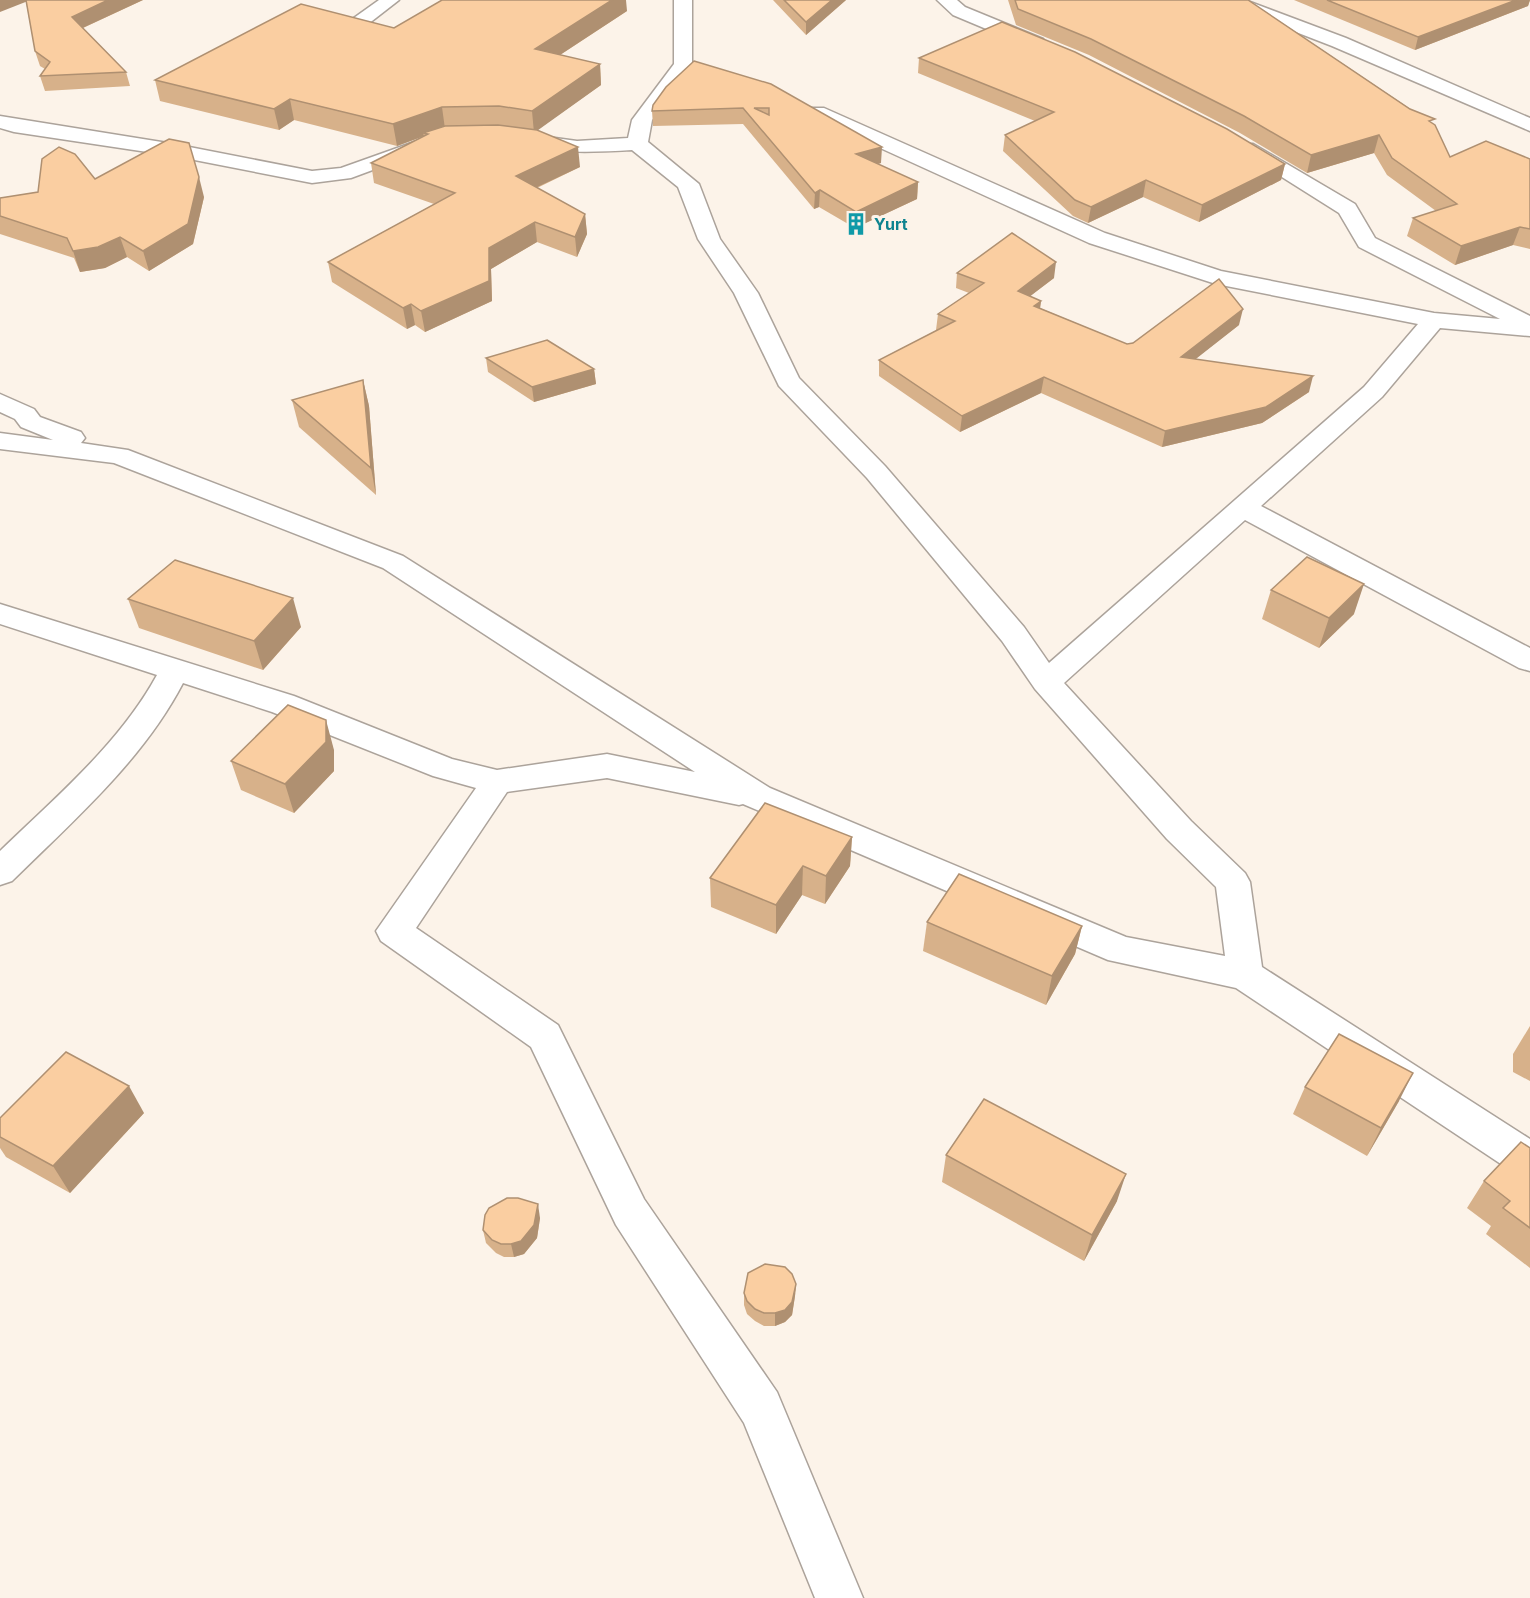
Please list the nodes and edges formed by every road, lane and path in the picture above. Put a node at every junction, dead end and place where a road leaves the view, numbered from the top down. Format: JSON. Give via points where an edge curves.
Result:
{"nodes":[{"id":1,"x":390,"y":0,"type":"edge"},
{"id":2,"x":683,"y":0,"type":"edge"},
{"id":3,"x":946,"y":0,"type":"edge"},
{"id":4,"x":1229,"y":0,"type":"edge"},
{"id":5,"x":357,"y":24,"type":"edge"},
{"id":6,"x":1051,"y":49,"type":"edge"},
{"id":7,"x":797,"y":101,"type":"edge"},
{"id":8,"x":0,"y":122,"type":"edge"},
{"id":9,"x":1530,"y":125,"type":"edge"},
{"id":10,"x":512,"y":138,"type":"edge"},
{"id":11,"x":1232,"y":139,"type":"edge"},
{"id":12,"x":435,"y":140,"type":"edge"},
{"id":13,"x":637,"y":144,"type":"junction"},
{"id":14,"x":1434,"y":320,"type":"junction"},
{"id":15,"x":1530,"y":327,"type":"edge"},
{"id":16,"x":0,"y":402,"type":"edge"},
{"id":17,"x":0,"y":441,"type":"edge"},
{"id":18,"x":119,"y":456,"type":"junction"},
{"id":19,"x":1243,"y":508,"type":"junction"},
{"id":20,"x":0,"y":614,"type":"edge"},
{"id":21,"x":1530,"y":661,"type":"edge"},
{"id":22,"x":176,"y":670,"type":"junction"},
{"id":23,"x":1046,"y":682,"type":"junction"},
{"id":24,"x":497,"y":782,"type":"junction"},
{"id":25,"x":758,"y":797,"type":"junction"},
{"id":26,"x":0,"y":872,"type":"edge"},
{"id":27,"x":1245,"y":975,"type":"junction"},
{"id":28,"x":1530,"y":1161,"type":"edge"},
{"id":29,"x":839,"y":1598,"type":"edge"}],
"edges":[{"from":1,"to":5,"type":"street"},
{"from":2,"to":13,"type":"street","via":[[681,54],[694,67],[642,120]]},
{"from":3,"to":6,"type":"street","via":[[959,10]]},
{"from":4,"to":9,"type":"street","via":[[1339,42]]},
{"from":7,"to":14,"type":"street","via":[[835,123],[1097,238],[1216,277]]},
{"from":8,"to":12,"type":"street","via":[[312,177],[344,174]]},
{"from":10,"to":13,"type":"street","via":[[577,147]]},
{"from":11,"to":15,"type":"street","via":[[1347,210],[1367,242]]},
{"from":13,"to":23,"type":"street","via":[[688,184],[709,239],[746,293],[788,381],[876,472],[1014,634]]},
{"from":14,"to":15,"type":"street"},
{"from":14,"to":19,"type":"street","via":[[1372,392]]},
{"from":16,"to":18,"type":"street","via":[[25,414],[30,422]]},
{"from":17,"to":18,"type":"street"},
{"from":18,"to":25,"type":"street","via":[[393,562]]},
{"from":19,"to":21,"type":"street"},
{"from":19,"to":23,"type":"street"},
{"from":20,"to":22,"type":"street"},
{"from":22,"to":24,"type":"street","via":[[345,727],[444,768]]},
{"from":22,"to":26,"type":"street","via":[[152,713],[80,794]]},
{"from":23,"to":27,"type":"street","via":[[1179,830],[1233,882]]},
{"from":24,"to":25,"type":"street","via":[[607,766]]},
{"from":24,"to":29,"type":"street","via":[[393,931],[545,1036],[630,1212],[761,1408]]},
{"from":25,"to":27,"type":"street","via":[[1121,950]]},
{"from":27,"to":28,"type":"street"}]}
